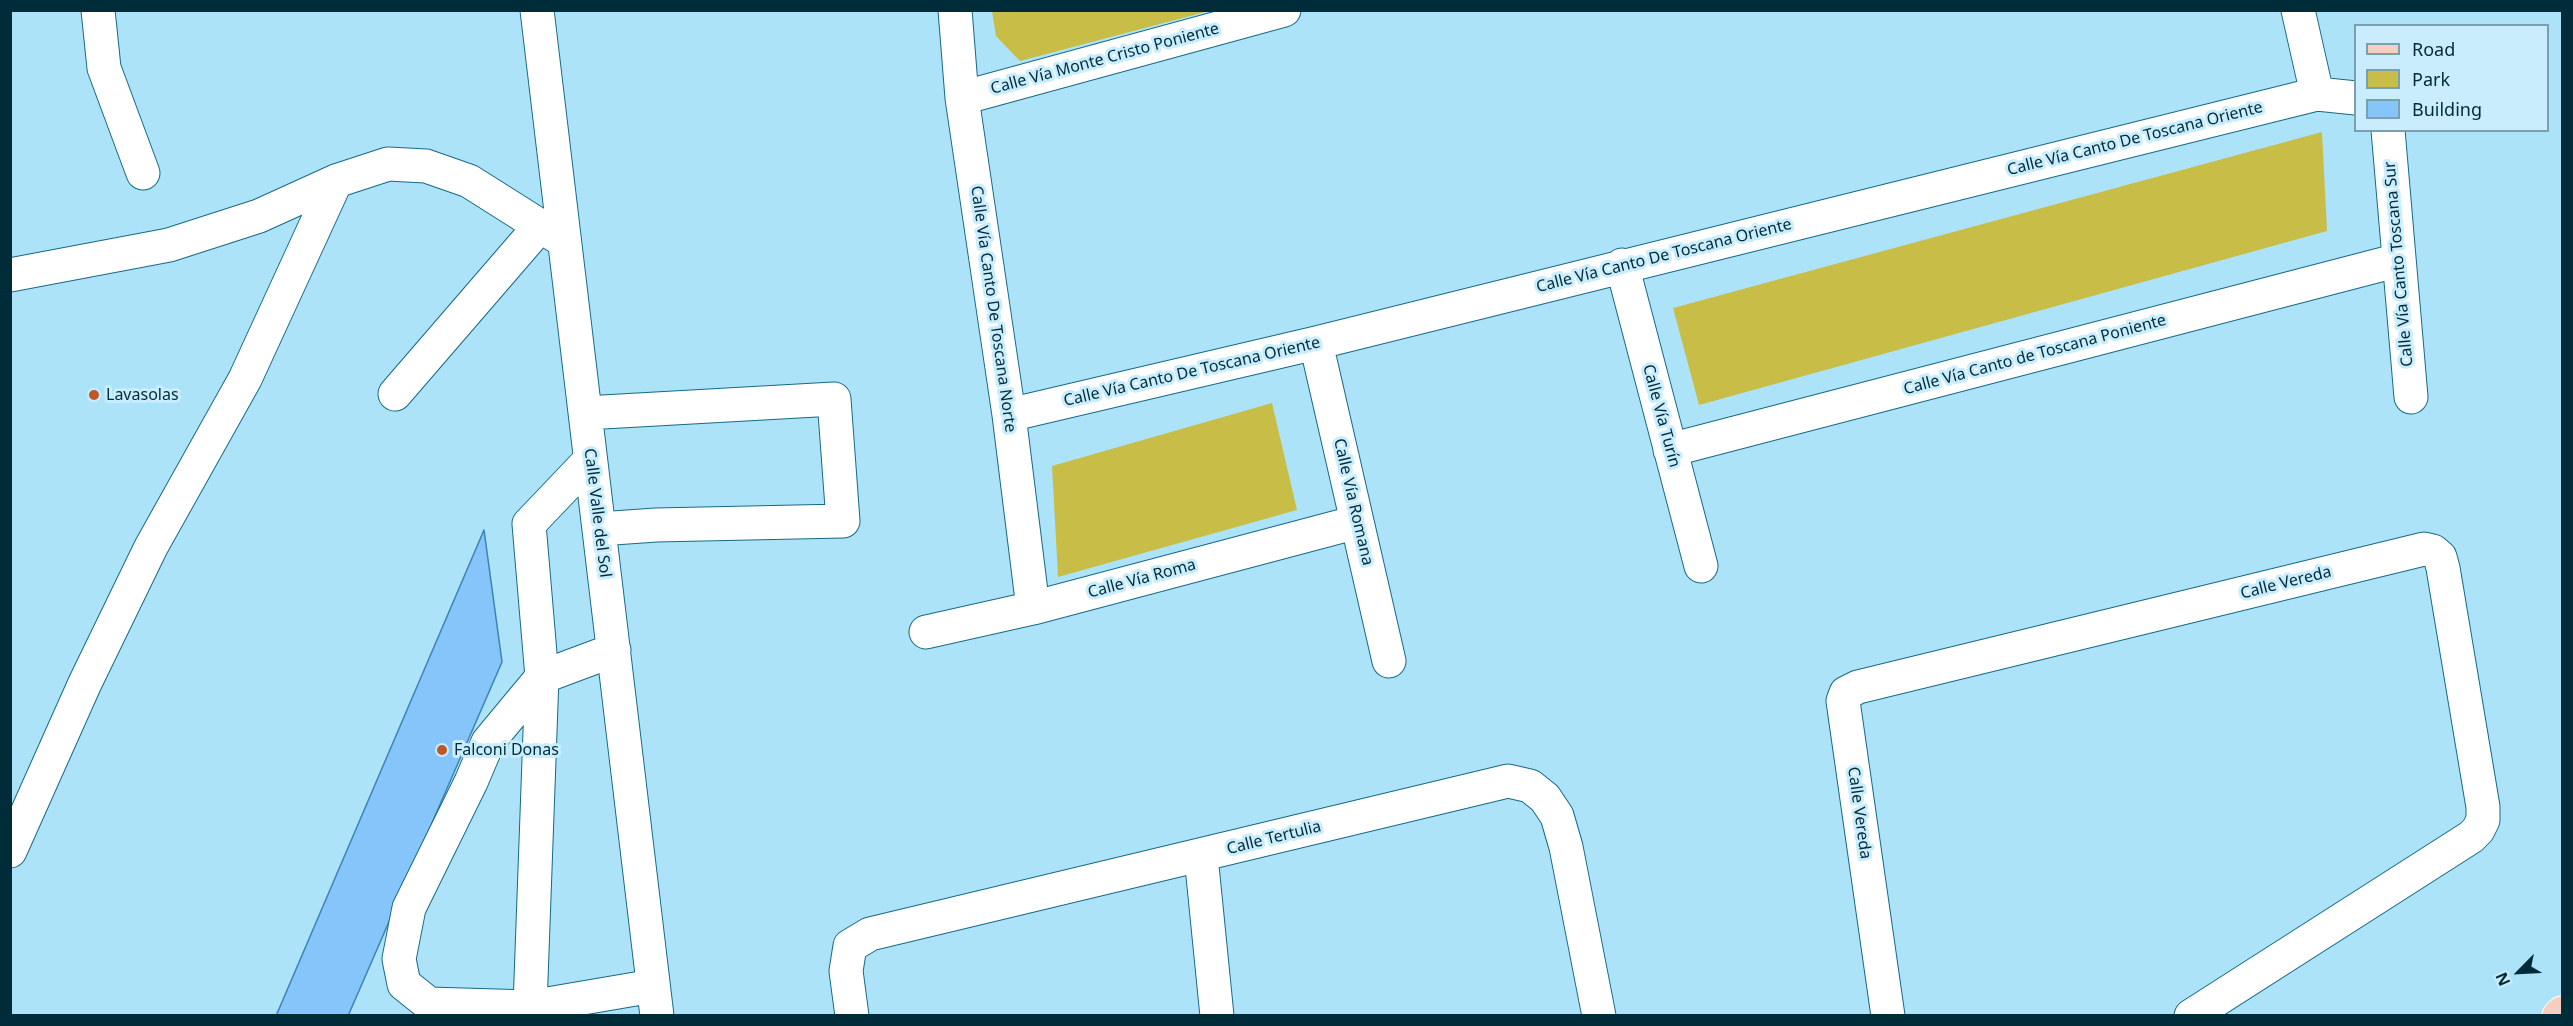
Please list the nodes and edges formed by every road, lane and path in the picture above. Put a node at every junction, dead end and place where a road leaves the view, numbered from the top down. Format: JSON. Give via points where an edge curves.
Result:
{"nodes":[{"id":1,"x":98,"y":10,"type":"edge"},
{"id":2,"x":537,"y":10,"type":"edge"},
{"id":3,"x":955,"y":10,"type":"edge"},
{"id":4,"x":1284,"y":10,"type":"edge"},
{"id":5,"x":2298,"y":10,"type":"edge"},
{"id":6,"x":2318,"y":94,"type":"junction"},
{"id":7,"x":962,"y":98,"type":"junction"},
{"id":8,"x":2354,"y":98,"type":"edge"},
{"id":9,"x":2388,"y":132,"type":"edge"},
{"id":10,"x":142,"y":173,"type":"dead end"},
{"id":11,"x":336,"y":181,"type":"junction"},
{"id":12,"x":552,"y":234,"type":"junction"},
{"id":13,"x":2399,"y":260,"type":"junction"},
{"id":14,"x":1622,"y":266,"type":"junction"},
{"id":15,"x":10,"y":274,"type":"edge"},
{"id":16,"x":1316,"y":343,"type":"junction"},
{"id":17,"x":395,"y":394,"type":"dead end"},
{"id":18,"x":2410,"y":398,"type":"dead end"},
{"id":19,"x":585,"y":413,"type":"junction"},
{"id":20,"x":1010,"y":415,"type":"junction"},
{"id":21,"x":1670,"y":450,"type":"junction"},
{"id":22,"x":590,"y":460,"type":"junction"},
{"id":23,"x":1357,"y":522,"type":"junction"},
{"id":24,"x":599,"y":529,"type":"junction"},
{"id":25,"x":1701,"y":566,"type":"dead end"},
{"id":26,"x":1033,"y":608,"type":"junction"},
{"id":27,"x":926,"y":632,"type":"dead end"},
{"id":28,"x":614,"y":650,"type":"junction"},
{"id":29,"x":1389,"y":662,"type":"dead end"},
{"id":30,"x":542,"y":676,"type":"junction"},
{"id":31,"x":10,"y":851,"type":"edge"},
{"id":32,"x":1201,"y":856,"type":"junction"},
{"id":33,"x":655,"y":1001,"type":"edge"},
{"id":34,"x":530,"y":1007,"type":"junction"},
{"id":35,"x":852,"y":1016,"type":"edge"},
{"id":36,"x":1217,"y":1016,"type":"edge"},
{"id":37,"x":1599,"y":1016,"type":"edge"},
{"id":38,"x":1888,"y":1016,"type":"edge"},
{"id":39,"x":2191,"y":1016,"type":"edge"}],
"edges":[{"from":1,"to":10,"type":"street","via":[[104,68]]},
{"from":2,"to":12,"type":"street","name":"Calle Valle del Sol"},
{"from":3,"to":7,"type":"street","name":"Calle Vía Canto De Toscana Norte"},
{"from":4,"to":7,"type":"street","name":"Calle Vía Monte Cristo Poniente"},
{"from":5,"to":6,"type":"street"},
{"from":6,"to":8,"type":"street"},
{"from":6,"to":14,"type":"street","name":"Calle Vía Canto De Toscana Oriente"},
{"from":7,"to":20,"type":"street","name":"Calle Vía Canto De Toscana Norte"},
{"from":9,"to":13,"type":"street","name":"Calle Vía Canto Toscana Sur"},
{"from":11,"to":12,"type":"street","via":[[388,164],[426,166],[469,181]]},
{"from":11,"to":15,"type":"street","via":[[259,216],[169,245]]},
{"from":11,"to":31,"type":"street","via":[[245,379],[146,557]]},
{"from":12,"to":17,"type":"street"},
{"from":12,"to":19,"type":"street","name":"Calle Valle del Sol"},
{"from":13,"to":18,"type":"street","name":"Calle Vía Canto Toscana Sur"},
{"from":13,"to":21,"type":"street","name":"Calle Vía Canto de Toscana Poniente"},
{"from":14,"to":16,"type":"street","name":"Calle Vía Canto De Toscana Oriente"},
{"from":14,"to":21,"type":"street","name":"Calle Vía Turín"},
{"from":16,"to":20,"type":"street","name":"Calle Vía Canto De Toscana Oriente"},
{"from":16,"to":23,"type":"street","name":"Calle Vía Romana"},
{"from":19,"to":22,"type":"street","name":"Calle Valle del Sol"},
{"from":19,"to":24,"type":"street","via":[[834,399],[843,521]]},
{"from":20,"to":26,"type":"street","name":"Calle Vía Canto De Toscana Norte"},
{"from":21,"to":25,"type":"street","name":"Calle Vía Turín"},
{"from":22,"to":24,"type":"street","name":"Calle Valle del Sol"},
{"from":22,"to":30,"type":"street","via":[[529,524]]},
{"from":23,"to":26,"type":"street","name":"Calle Vía Roma"},
{"from":23,"to":29,"type":"street","name":"Calle Vía Romana"},
{"from":24,"to":28,"type":"street","name":"Calle Valle del Sol"},
{"from":26,"to":27,"type":"street","name":"Calle Vía Roma"},
{"from":28,"to":30,"type":"street"},
{"from":28,"to":33,"type":"street","name":"Calle Valle del Sol"},
{"from":30,"to":34,"type":"street"},
{"from":30,"to":34,"type":"street","via":[[488,742],[409,908],[399,959],[404,984],[429,1004]]},
{"from":32,"to":35,"type":"street","name":"Calle Tertulia","via":[[870,934],[850,946],[846,971]]},
{"from":32,"to":36,"type":"street"},
{"from":32,"to":37,"type":"street","name":"Calle Tertulia","via":[[1509,782],[1530,786],[1545,798],[1557,816]]},
{"from":33,"to":34,"type":"street"},
{"from":38,"to":39,"type":"street","name":"Calle Vereda","via":[[1843,700],[1846,693],[2390,557],[2424,549],[2433,551],[2444,568],[2483,807],[2478,830]]}]}
